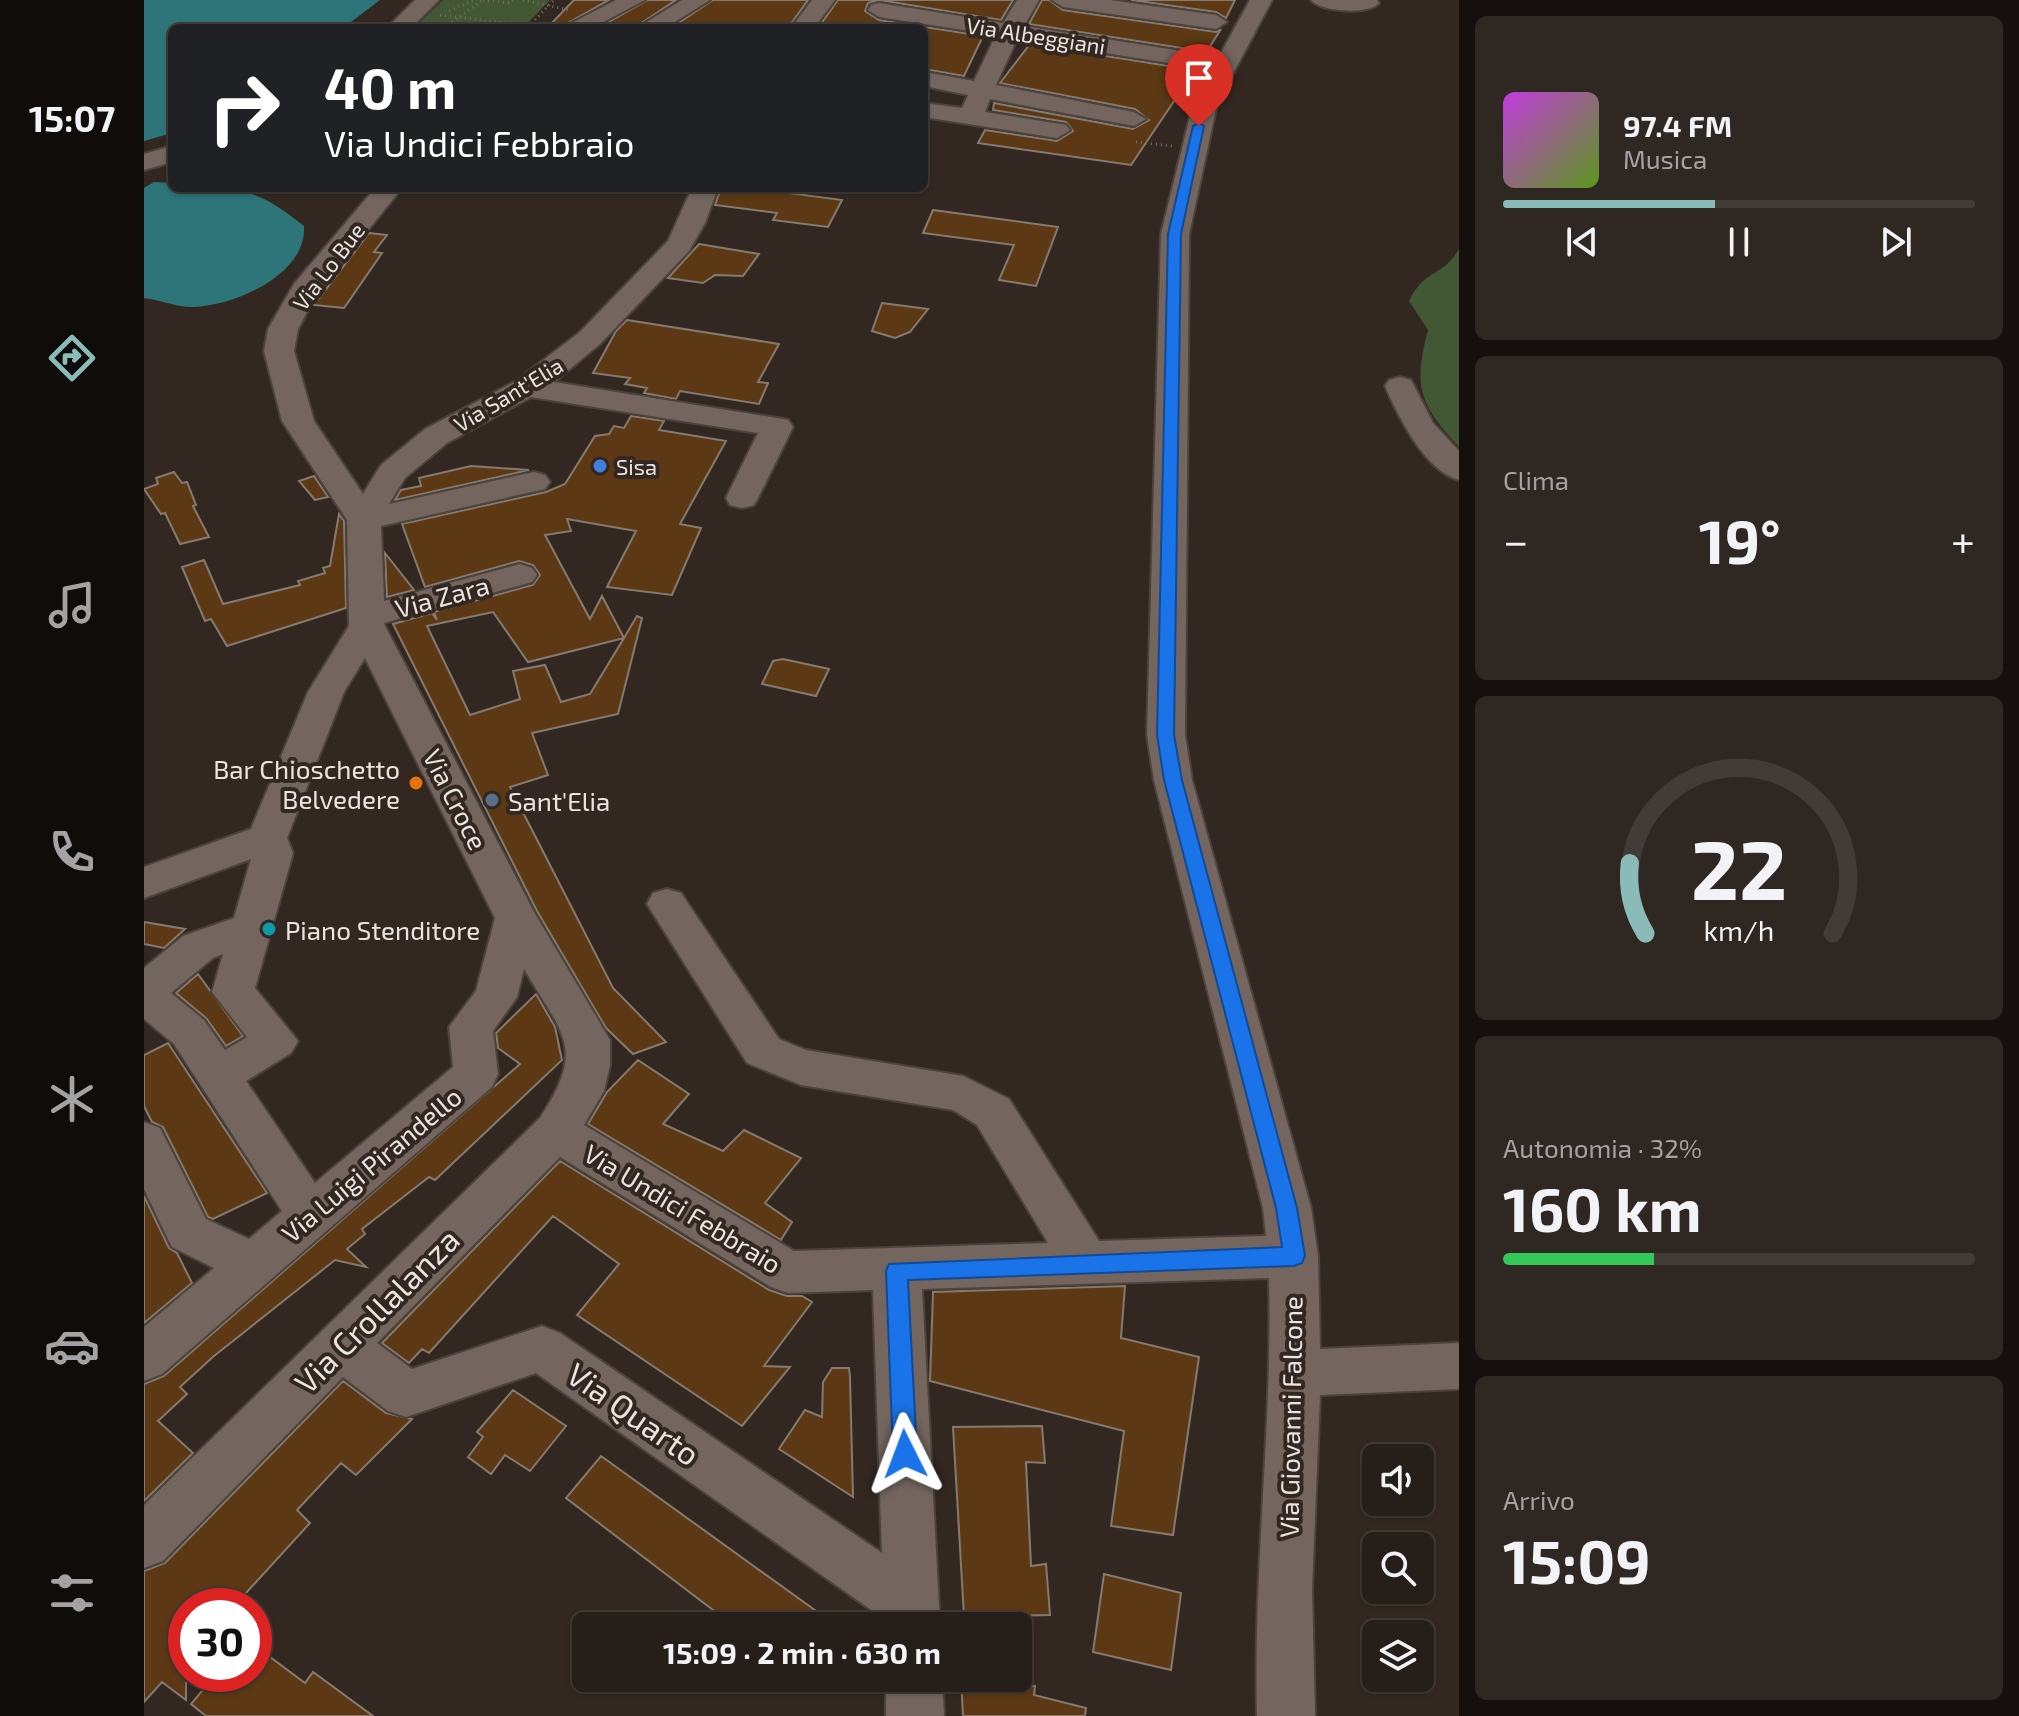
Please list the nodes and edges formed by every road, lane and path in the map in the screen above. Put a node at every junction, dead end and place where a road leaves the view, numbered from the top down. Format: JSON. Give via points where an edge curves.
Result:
{"nodes":[{"id":1,"x":483,"y":0,"type":"edge"},
{"id":2,"x":513,"y":0,"type":"edge"},
{"id":3,"x":523,"y":0,"type":"edge"},
{"id":4,"x":554,"y":0,"type":"edge"},
{"id":5,"x":634,"y":0,"type":"edge"},
{"id":6,"x":699,"y":0,"type":"edge"},
{"id":7,"x":824,"y":0,"type":"edge"},
{"id":8,"x":1028,"y":0,"type":"edge"},
{"id":9,"x":1063,"y":0,"type":"edge"},
{"id":10,"x":1261,"y":0,"type":"edge"},
{"id":11,"x":1322,"y":0,"type":"edge"},
{"id":12,"x":1368,"y":3,"type":"dead end"},
{"id":13,"x":422,"y":6,"type":"edge"},
{"id":14,"x":547,"y":7,"type":"junction"},
{"id":15,"x":879,"y":10,"type":"dead end"},
{"id":16,"x":459,"y":17,"type":"junction"},
{"id":17,"x":582,"y":22,"type":"edge"},
{"id":18,"x":1216,"y":22,"type":"dead end"},
{"id":19,"x":402,"y":24,"type":"edge"},
{"id":20,"x":449,"y":24,"type":"edge"},
{"id":21,"x":508,"y":24,"type":"edge"},
{"id":22,"x":532,"y":24,"type":"edge"},
{"id":23,"x":655,"y":24,"type":"edge"},
{"id":24,"x":805,"y":24,"type":"edge"},
{"id":25,"x":1010,"y":31,"type":"junction"},
{"id":26,"x":1194,"y":60,"type":"dead end"},
{"id":27,"x":928,"y":80,"type":"edge"},
{"id":28,"x":982,"y":89,"type":"junction"},
{"id":29,"x":928,"y":111,"type":"edge"},
{"id":30,"x":970,"y":117,"type":"junction"},
{"id":31,"x":1135,"y":130,"type":"junction"},
{"id":32,"x":960,"y":141,"type":"dead end"},
{"id":33,"x":1192,"y":148,"type":"junction"},
{"id":34,"x":168,"y":155,"type":"edge"},
{"id":35,"x":144,"y":162,"type":"edge"},
{"id":36,"x":386,"y":192,"type":"edge"},
{"id":37,"x":704,"y":192,"type":"edge"},
{"id":38,"x":1400,"y":386,"type":"dead end"},
{"id":39,"x":527,"y":387,"type":"junction"},
{"id":40,"x":1459,"y":470,"type":"edge"},
{"id":41,"x":534,"y":482,"type":"dead end"},
{"id":42,"x":742,"y":498,"type":"dead end"},
{"id":43,"x":364,"y":520,"type":"junction"},
{"id":44,"x":520,"y":575,"type":"dead end"},
{"id":45,"x":366,"y":621,"type":"junction"},
{"id":46,"x":267,"y":838,"type":"junction"},
{"id":47,"x":144,"y":883,"type":"edge"},
{"id":48,"x":667,"y":904,"type":"dead end"},
{"id":49,"x":516,"y":918,"type":"junction"},
{"id":50,"x":253,"y":927,"type":"junction"},
{"id":51,"x":150,"y":978,"type":"edge"},
{"id":52,"x":588,"y":1065,"type":"joint"},
{"id":53,"x":216,"y":1077,"type":"junction"},
{"id":54,"x":556,"y":1131,"type":"junction"},
{"id":55,"x":144,"y":1141,"type":"edge"},
{"id":56,"x":310,"y":1215,"type":"junction"},
{"id":57,"x":1294,"y":1256,"type":"junction"},
{"id":58,"x":1087,"y":1264,"type":"junction"},
{"id":59,"x":248,"y":1269,"type":"junction"},
{"id":60,"x":897,"y":1271,"type":"junction"},
{"id":61,"x":339,"y":1345,"type":"junction"},
{"id":62,"x":144,"y":1358,"type":"edge"},
{"id":63,"x":1459,"y":1366,"type":"edge"},
{"id":64,"x":1294,"y":1373,"type":"junction"},
{"id":65,"x":144,"y":1542,"type":"edge"},
{"id":66,"x":906,"y":1612,"type":"edge"},
{"id":67,"x":912,"y":1612,"type":"edge"},
{"id":68,"x":914,"y":1692,"type":"edge"},
{"id":69,"x":915,"y":1716,"type":"edge"},
{"id":70,"x":1286,"y":1716,"type":"edge"}],
"edges":[{"from":1,"to":2,"type":"path"},
{"from":1,"to":16,"type":"path"},
{"from":3,"to":14,"type":"path"},
{"from":4,"to":14,"type":"path"},
{"from":5,"to":17,"type":"street"},
{"from":6,"to":23,"type":"street"},
{"from":7,"to":24,"type":"street"},
{"from":8,"to":25,"type":"street"},
{"from":9,"to":18,"type":"street"},
{"from":10,"to":33,"type":"street","name":"Via Giovanni Falcone","via":[[1205,104]]},
{"from":11,"to":12,"type":"street"},
{"from":13,"to":16,"type":"path"},
{"from":13,"to":19,"type":"street"},
{"from":14,"to":17,"type":"path"},
{"from":14,"to":22,"type":"path"},
{"from":15,"to":25,"type":"street","name":"Via Albeggiani"},
{"from":16,"to":20,"type":"path"},
{"from":16,"to":21,"type":"path"},
{"from":25,"to":26,"type":"street","name":"Via Albeggiani"},
{"from":25,"to":28,"type":"street"},
{"from":27,"to":28,"type":"street"},
{"from":28,"to":30,"type":"street"},
{"from":28,"to":31,"type":"street"},
{"from":29,"to":30,"type":"street"},
{"from":30,"to":31,"type":"street"},
{"from":30,"to":32,"type":"street"},
{"from":31,"to":33,"type":"path"},
{"from":33,"to":57,"type":"street","name":"Via Giovanni Falcone","via":[[1175,234],[1166,735],[1173,780],[1287,1208]]},
{"from":34,"to":35,"type":"street"},
{"from":36,"to":43,"type":"street","name":"Via Lo Bue","via":[[304,290],[283,329],[279,351],[298,421]]},
{"from":37,"to":39,"type":"street","name":"Via Sant'Elia","via":[[679,245],[590,338]]},
{"from":38,"to":40,"type":"street","via":[[1419,427]]},
{"from":39,"to":42,"type":"street","via":[[777,427]]},
{"from":39,"to":43,"type":"street","name":"Via Sant'Elia","via":[[501,410],[436,436],[392,472]]},
{"from":41,"to":43,"type":"street"},
{"from":43,"to":45,"type":"street","name":"Via Croce"},
{"from":44,"to":45,"type":"street","name":"Via Zara"},
{"from":45,"to":46,"type":"street","via":[[326,692]]},
{"from":45,"to":49,"type":"street","name":"Via Croce"},
{"from":46,"to":47,"type":"street"},
{"from":46,"to":50,"type":"street","via":[[273,853]]},
{"from":48,"to":58,"type":"street","via":[[763,1051],[801,1067],[963,1094],[993,1112]]},
{"from":49,"to":52,"type":"street","name":"Via Croce","via":[[588,1040]]},
{"from":49,"to":56,"type":"street","name":"Via Luigi Pirandello","via":[[496,997],[471,1027],[476,1074]]},
{"from":50,"to":51,"type":"street","via":[[198,947]]},
{"from":50,"to":53,"type":"street","via":[[233,992],[276,1041]]},
{"from":51,"to":53,"type":"street"},
{"from":52,"to":54,"type":"street","name":"Via Crollalanza","via":[[582,1091]]},
{"from":53,"to":56,"type":"street"},
{"from":54,"to":60,"type":"street","name":"Via Undici Febbraio","via":[[788,1272]]},
{"from":54,"to":61,"type":"street","name":"Via Crollalanza"},
{"from":55,"to":59,"type":"street","via":[[189,1233],[227,1249]]},
{"from":56,"to":59,"type":"street","name":"Via Luigi Pirandello"},
{"from":57,"to":58,"type":"street","name":"Via Undici Febbraio"},
{"from":57,"to":64,"type":"street","name":"Via Giovanni Falcone"},
{"from":58,"to":60,"type":"street","name":"Via Undici Febbraio"},
{"from":59,"to":62,"type":"street","name":"Via Luigi Pirandello"},
{"from":60,"to":67,"type":"street"},
{"from":61,"to":65,"type":"street","name":"Via Crollalanza"},
{"from":61,"to":66,"type":"street","name":"Via Quarto","via":[[406,1394],[542,1349]]},
{"from":63,"to":64,"type":"street"},
{"from":64,"to":70,"type":"street","name":"Via Giovanni Falcone","via":[[1282,1663]]},
{"from":68,"to":69,"type":"street"}]}
